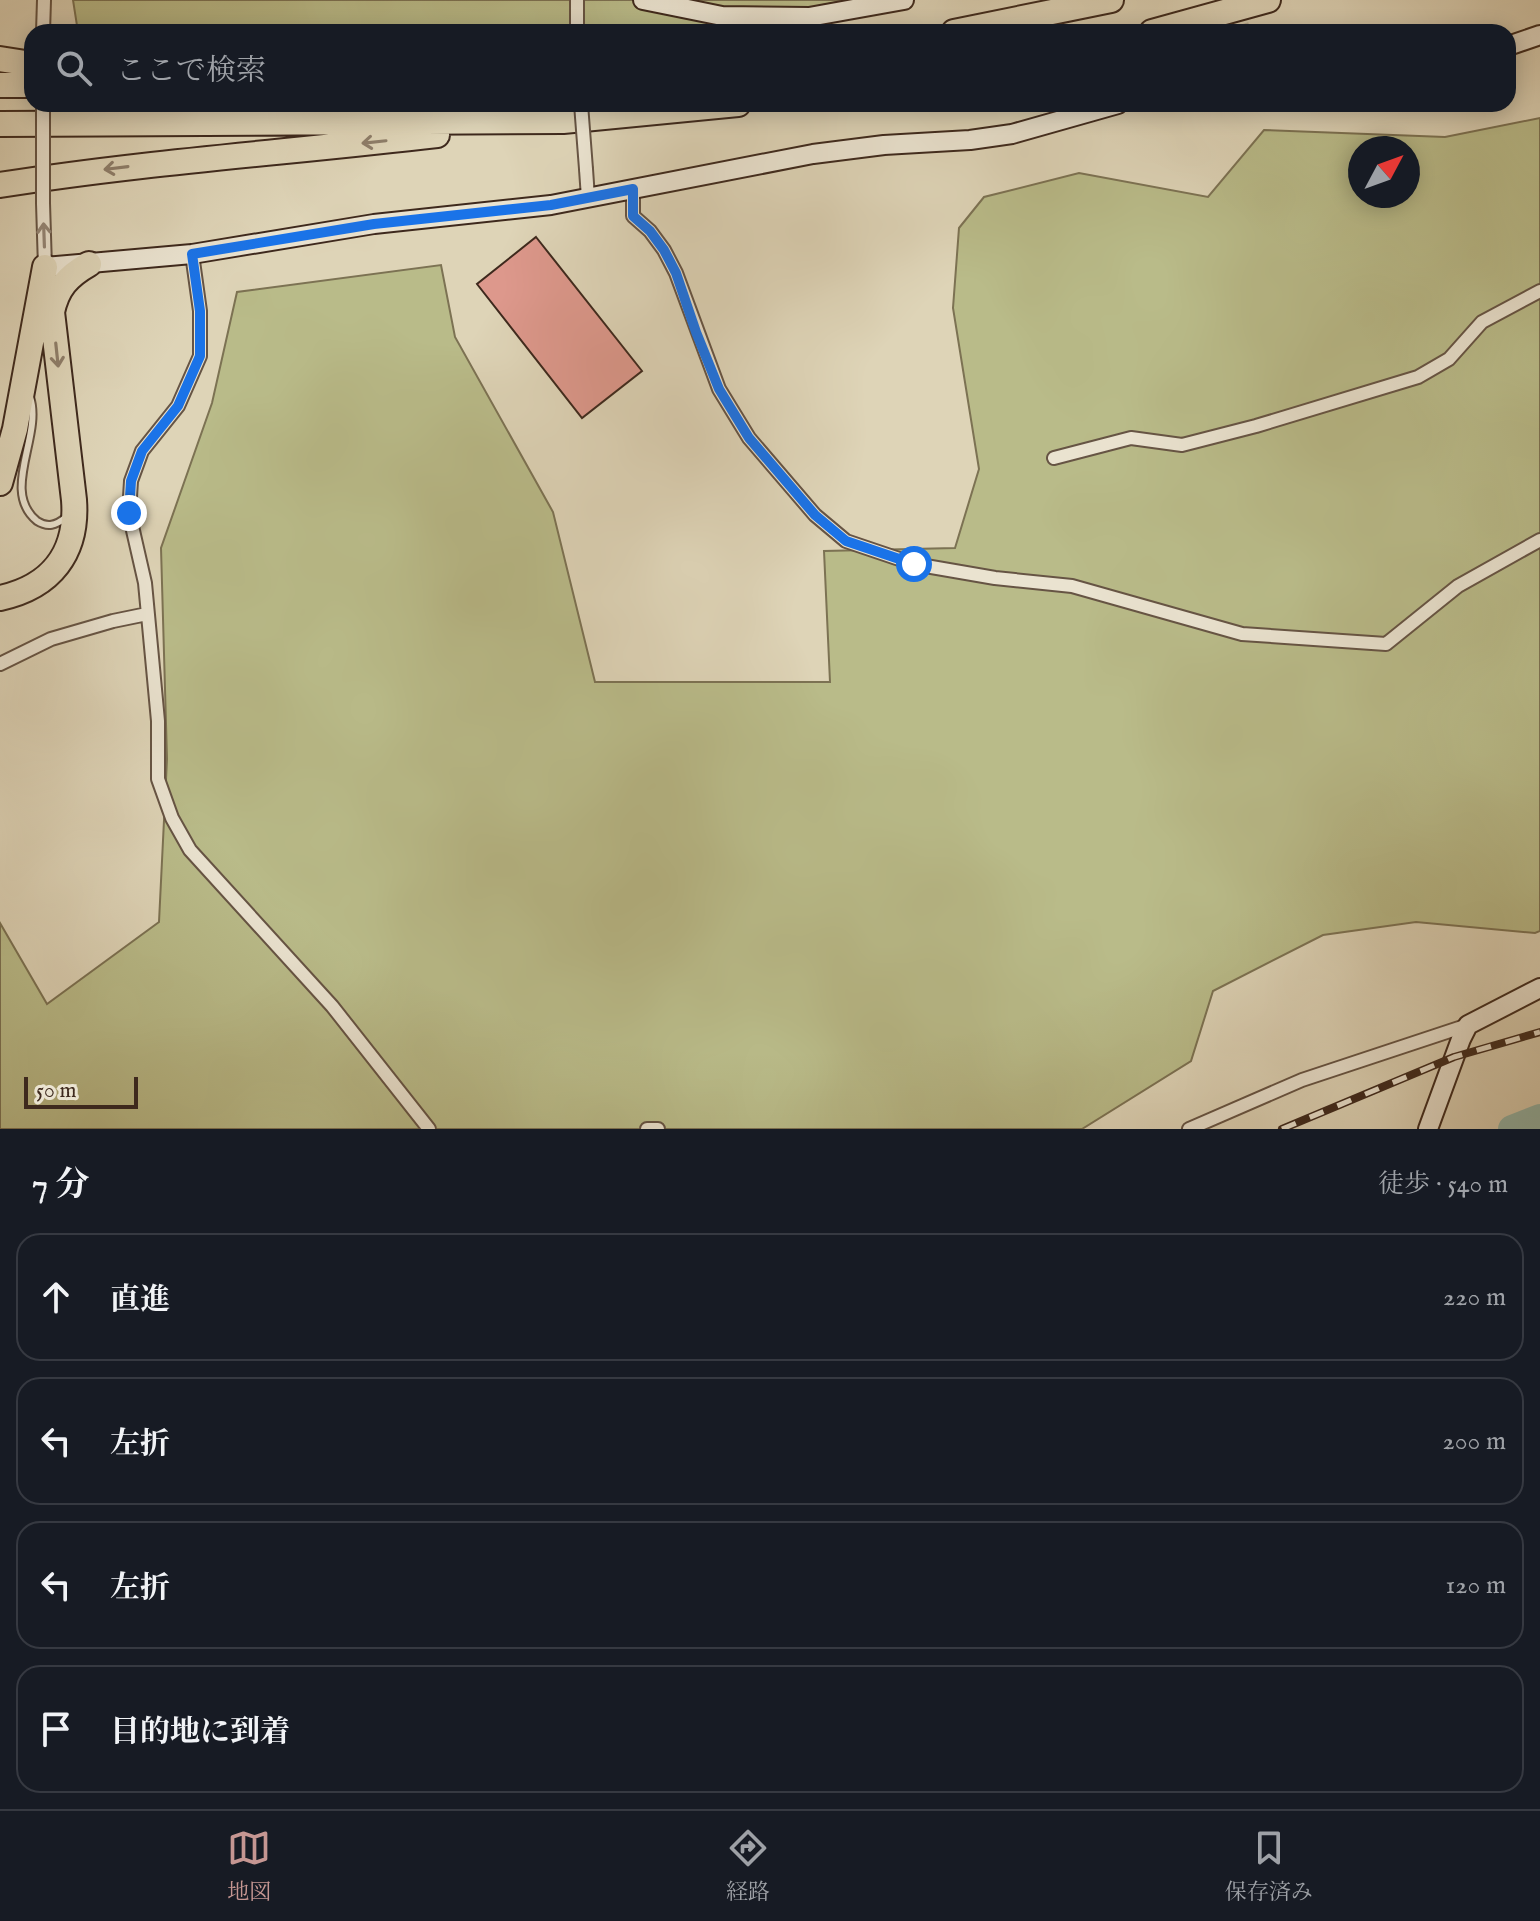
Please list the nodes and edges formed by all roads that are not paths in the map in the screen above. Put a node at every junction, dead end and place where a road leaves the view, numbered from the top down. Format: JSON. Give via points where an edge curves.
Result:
{"nodes":[{"id":1,"x":44,"y":0,"type":"edge"},
{"id":2,"x":577,"y":0,"type":"edge"},
{"id":3,"x":643,"y":0,"type":"edge"},
{"id":4,"x":904,"y":0,"type":"edge"},
{"id":5,"x":1111,"y":0,"type":"edge"},
{"id":6,"x":1268,"y":0,"type":"edge"},
{"id":7,"x":43,"y":24,"type":"edge"},
{"id":8,"x":577,"y":24,"type":"edge"},
{"id":9,"x":993,"y":24,"type":"edge"},
{"id":10,"x":1181,"y":24,"type":"edge"},
{"id":11,"x":1540,"y":35,"type":"edge"},
{"id":12,"x":1516,"y":43,"type":"edge"},
{"id":13,"x":0,"y":59,"type":"edge"},
{"id":14,"x":24,"y":63,"type":"edge"},
{"id":15,"x":0,"y":85,"type":"edge"},
{"id":16,"x":24,"y":85,"type":"edge"},
{"id":17,"x":43,"y":112,"type":"edge"},
{"id":18,"x":582,"y":112,"type":"edge"},
{"id":19,"x":656,"y":112,"type":"edge"},
{"id":20,"x":1090,"y":112,"type":"edge"},
{"id":21,"x":563,"y":121,"type":"junction"},
{"id":22,"x":0,"y":124,"type":"edge"},
{"id":23,"x":0,"y":185,"type":"edge"},
{"id":24,"x":633,"y":189,"type":"junction"},
{"id":25,"x":588,"y":198,"type":"junction"},
{"id":26,"x":192,"y":254,"type":"junction"},
{"id":27,"x":89,"y":264,"type":"junction"},
{"id":28,"x":45,"y":267,"type":"junction"},
{"id":29,"x":1540,"y":291,"type":"edge"},
{"id":30,"x":24,"y":388,"type":"junction"},
{"id":31,"x":1054,"y":458,"type":"dead end"},
{"id":32,"x":0,"y":483,"type":"edge"},
{"id":33,"x":74,"y":500,"type":"junction"},
{"id":34,"x":1540,"y":540,"type":"edge"},
{"id":35,"x":0,"y":598,"type":"edge"},
{"id":36,"x":147,"y":614,"type":"junction"},
{"id":37,"x":0,"y":664,"type":"edge"},
{"id":38,"x":1540,"y":988,"type":"edge"},
{"id":39,"x":1468,"y":1025,"type":"junction"},
{"id":40,"x":429,"y":1129,"type":"edge"},
{"id":41,"x":647,"y":1129,"type":"edge"},
{"id":42,"x":658,"y":1129,"type":"edge"},
{"id":43,"x":1189,"y":1129,"type":"edge"},
{"id":44,"x":1428,"y":1129,"type":"edge"}],
"edges":[{"from":1,"to":7,"type":"street"},
{"from":2,"to":8,"type":"street"},
{"from":3,"to":4,"type":"street","via":[[722,16],[794,17]]},
{"from":5,"to":9,"type":"highway"},
{"from":6,"to":10,"type":"highway"},
{"from":11,"to":12,"type":"street"},
{"from":13,"to":14,"type":"highway"},
{"from":15,"to":16,"type":"highway"},
{"from":28,"to":17,"type":"street","one_way":true,"bridge":true},
{"from":18,"to":25,"type":"street","bridge":true},
{"from":19,"to":21,"type":"highway"},
{"from":20,"to":24,"type":"street","via":[[1012,134],[813,154]]},
{"from":21,"to":22,"type":"highway"},
{"from":21,"to":23,"type":"highway","one_way":true},
{"from":24,"to":25,"type":"street"},
{"from":24,"to":34,"type":"street","via":[[633,216],[657,241],[676,273],[719,389],[749,438],[815,515],[846,541],[914,564],[1072,586],[1242,634],[1386,644],[1458,586]]},
{"from":25,"to":26,"type":"street","via":[[374,224]]},
{"from":26,"to":27,"type":"street"},
{"from":26,"to":36,"type":"street","via":[[200,356],[178,406],[142,451],[131,481],[129,513]]},
{"from":27,"to":28,"type":"street"},
{"from":27,"to":33,"type":"highway","one_way":true,"via":[[66,280],[52,312]]},
{"from":28,"to":30,"type":"highway"},
{"from":29,"to":31,"type":"street","via":[[1482,322],[1449,359],[1418,377],[1182,445],[1131,438]]},
{"from":30,"to":32,"type":"highway"},
{"from":30,"to":33,"type":"lane","via":[[33,417],[18,470],[24,508],[34,520],[55,525],[65,519]]},
{"from":33,"to":35,"type":"highway","via":[[74,530],[62,559],[40,582]]},
{"from":36,"to":37,"type":"street","via":[[51,639]]},
{"from":36,"to":40,"type":"street","via":[[158,779],[172,818],[190,850],[332,1006]]},
{"from":38,"to":39,"type":"street"},
{"from":39,"to":43,"type":"street","via":[[1302,1080]]},
{"from":39,"to":44,"type":"street"},
{"from":41,"to":42,"type":"street"}]}
